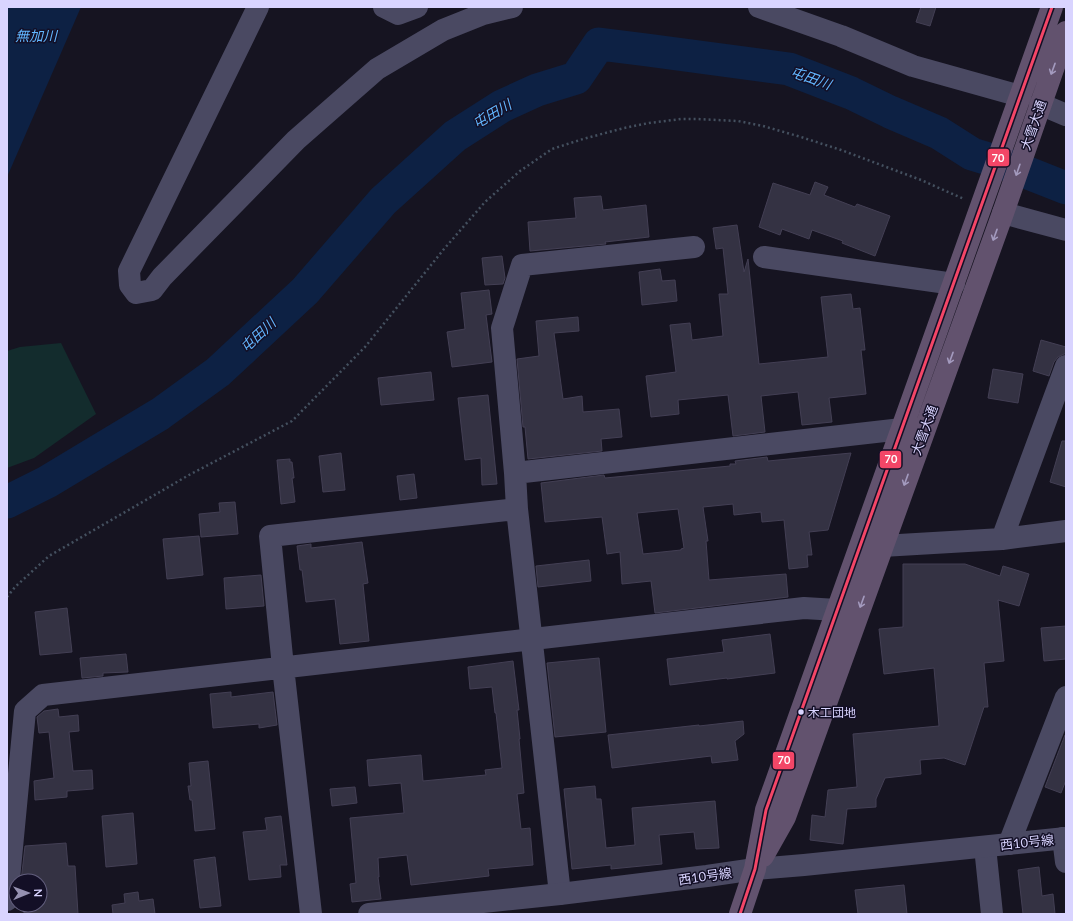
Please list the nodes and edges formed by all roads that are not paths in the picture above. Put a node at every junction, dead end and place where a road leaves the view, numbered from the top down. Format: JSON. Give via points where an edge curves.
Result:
{"nodes":[{"id":1,"x":258,"y":7,"type":"edge"},
{"id":2,"x":384,"y":7,"type":"edge"},
{"id":3,"x":417,"y":7,"type":"edge"},
{"id":4,"x":512,"y":7,"type":"edge"},
{"id":5,"x":759,"y":7,"type":"edge"},
{"id":6,"x":1052,"y":7,"type":"edge"},
{"id":7,"x":1066,"y":32,"type":"edge"},
{"id":8,"x":1017,"y":104,"type":"junction"},
{"id":9,"x":1038,"y":112,"type":"junction"},
{"id":10,"x":1066,"y":115,"type":"edge"},
{"id":11,"x":1005,"y":206,"type":"junction"},
{"id":12,"x":1066,"y":230,"type":"edge"},
{"id":13,"x":694,"y":247,"type":"dead end"},
{"id":14,"x":764,"y":257,"type":"dead end"},
{"id":15,"x":954,"y":284,"type":"junction"},
{"id":16,"x":1066,"y":366,"type":"edge"},
{"id":17,"x":902,"y":429,"type":"junction"},
{"id":18,"x":515,"y":473,"type":"junction"},
{"id":19,"x":517,"y":509,"type":"junction"},
{"id":20,"x":1066,"y":531,"type":"edge"},
{"id":21,"x":1002,"y":539,"type":"junction"},
{"id":22,"x":882,"y":546,"type":"junction"},
{"id":23,"x":837,"y":610,"type":"junction"},
{"id":24,"x":531,"y":639,"type":"junction"},
{"id":25,"x":283,"y":668,"type":"junction"},
{"id":26,"x":1066,"y":697,"type":"edge"},
{"id":27,"x":1065,"y":838,"type":"edge"},
{"id":28,"x":1009,"y":844,"type":"junction"},
{"id":29,"x":985,"y":847,"type":"junction"},
{"id":30,"x":1066,"y":862,"type":"edge"},
{"id":31,"x":755,"y":869,"type":"junction"},
{"id":32,"x":560,"y":894,"type":"junction"},
{"id":33,"x":7,"y":900,"type":"edge"},
{"id":34,"x":311,"y":914,"type":"edge"},
{"id":35,"x":369,"y":914,"type":"edge"},
{"id":36,"x":740,"y":914,"type":"edge"},
{"id":37,"x":992,"y":914,"type":"edge"}],
"edges":[{"from":1,"to":4,"type":"street","via":[[129,271],[130,285],[136,293],[152,290],[296,140],[377,69],[443,30],[483,14]]},
{"from":2,"to":3,"type":"street","via":[[398,14]]},
{"from":5,"to":8,"type":"street"},
{"from":6,"to":8,"type":"highway","name":"大雪大通"},
{"from":7,"to":9,"type":"highway","name":"大雪大通","one_way":true},
{"from":8,"to":15,"type":"highway","name":"大雪大通"},
{"from":9,"to":10,"type":"street"},
{"from":9,"to":11,"type":"highway","name":"大雪大通","one_way":true},
{"from":11,"to":12,"type":"street"},
{"from":11,"to":22,"type":"highway","name":"大雪大通","one_way":true},
{"from":13,"to":18,"type":"street","via":[[522,265],[502,328]]},
{"from":14,"to":15,"type":"street"},
{"from":15,"to":17,"type":"highway","name":"大雪大通"},
{"from":16,"to":21,"type":"street"},
{"from":17,"to":18,"type":"street"},
{"from":17,"to":23,"type":"highway","name":"大雪大通"},
{"from":18,"to":19,"type":"street"},
{"from":19,"to":24,"type":"street"},
{"from":19,"to":25,"type":"street","via":[[270,536]]},
{"from":20,"to":21,"type":"street"},
{"from":21,"to":22,"type":"street"},
{"from":22,"to":31,"type":"highway","name":"大雪大通","one_way":true,"via":[[785,817]]},
{"from":23,"to":24,"type":"street","via":[[804,608]]},
{"from":23,"to":31,"type":"highway","name":"大雪大通","via":[[766,810]]},
{"from":24,"to":25,"type":"street"},
{"from":24,"to":32,"type":"street"},
{"from":25,"to":33,"type":"street","via":[[43,694],[25,711]]},
{"from":25,"to":34,"type":"street"},
{"from":26,"to":28,"type":"street"},
{"from":27,"to":28,"type":"street","name":"西10号線"},
{"from":27,"to":30,"type":"street"},
{"from":28,"to":29,"type":"street","name":"西10号線"},
{"from":29,"to":31,"type":"street","name":"西10号線"},
{"from":29,"to":37,"type":"street"},
{"from":31,"to":32,"type":"street","name":"西10号線"},
{"from":31,"to":36,"type":"highway","name":"大雪大通"},
{"from":32,"to":35,"type":"street","name":"西10号線"}]}
